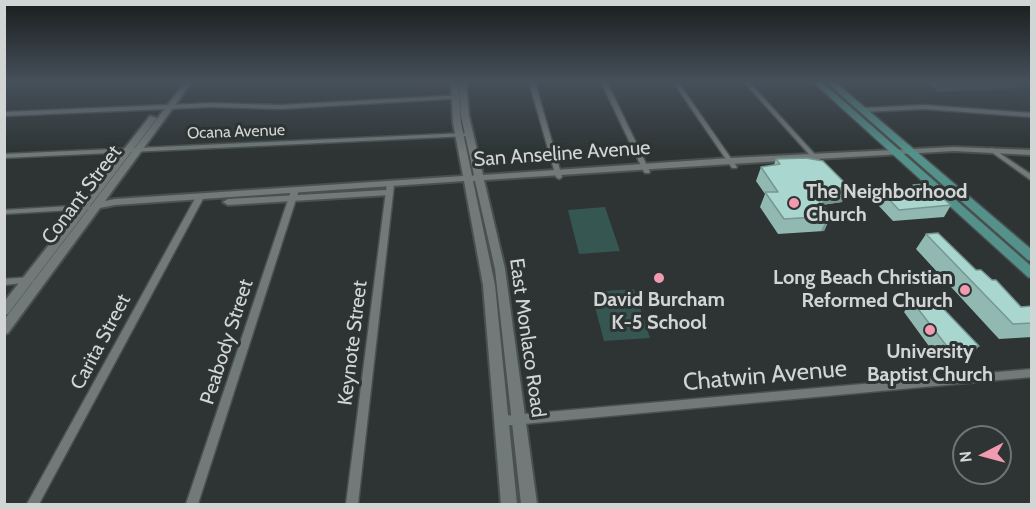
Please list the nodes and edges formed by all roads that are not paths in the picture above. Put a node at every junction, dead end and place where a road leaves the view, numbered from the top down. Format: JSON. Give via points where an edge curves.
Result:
{"nodes":[{"id":1,"x":302,"y":106,"type":"edge"},
{"id":2,"x":458,"y":106,"type":"edge"},
{"id":3,"x":461,"y":106,"type":"edge"},
{"id":4,"x":539,"y":106,"type":"edge"},
{"id":5,"x":615,"y":106,"type":"edge"},
{"id":6,"x":692,"y":106,"type":"edge"},
{"id":7,"x":768,"y":106,"type":"edge"},
{"id":8,"x":846,"y":106,"type":"edge"},
{"id":9,"x":857,"y":106,"type":"edge"},
{"id":10,"x":166,"y":107,"type":"junction"},
{"id":11,"x":862,"y":110,"type":"junction"},
{"id":12,"x":4,"y":114,"type":"edge"},
{"id":13,"x":1032,"y":115,"type":"edge"},
{"id":14,"x":459,"y":135,"type":"junction"},
{"id":15,"x":469,"y":135,"type":"junction"},
{"id":16,"x":134,"y":150,"type":"junction"},
{"id":17,"x":995,"y":152,"type":"junction"},
{"id":18,"x":904,"y":154,"type":"junction"},
{"id":19,"x":1032,"y":155,"type":"edge"},
{"id":20,"x":4,"y":156,"type":"edge"},
{"id":21,"x":816,"y":159,"type":"junction"},
{"id":22,"x":732,"y":164,"type":"junction"},
{"id":23,"x":646,"y":169,"type":"junction"},
{"id":24,"x":558,"y":174,"type":"junction"},
{"id":25,"x":1032,"y":179,"type":"edge"},
{"id":26,"x":474,"y":181,"type":"junction"},
{"id":27,"x":390,"y":189,"type":"junction"},
{"id":28,"x":294,"y":194,"type":"junction"},
{"id":29,"x":198,"y":200,"type":"junction"},
{"id":30,"x":96,"y":206,"type":"junction"},
{"id":31,"x":84,"y":207,"type":"junction"},
{"id":32,"x":975,"y":208,"type":"junction"},
{"id":33,"x":959,"y":209,"type":"junction"},
{"id":34,"x":4,"y":212,"type":"edge"},
{"id":35,"x":1032,"y":257,"type":"edge"},
{"id":36,"x":1032,"y":274,"type":"edge"},
{"id":37,"x":42,"y":280,"type":"junction"},
{"id":38,"x":28,"y":281,"type":"junction"},
{"id":39,"x":4,"y":282,"type":"edge"},
{"id":40,"x":4,"y":311,"type":"edge"},
{"id":41,"x":4,"y":330,"type":"edge"},
{"id":42,"x":1032,"y":373,"type":"edge"},
{"id":43,"x":518,"y":420,"type":"junction"},
{"id":44,"x":502,"y":421,"type":"junction"},
{"id":45,"x":33,"y":504,"type":"edge"},
{"id":46,"x":192,"y":504,"type":"edge"},
{"id":47,"x":352,"y":504,"type":"edge"},
{"id":48,"x":509,"y":504,"type":"edge"},
{"id":49,"x":529,"y":504,"type":"edge"}],
"edges":[{"from":1,"to":10,"type":"street"},
{"from":2,"to":14,"type":"street"},
{"from":3,"to":15,"type":"street"},
{"from":4,"to":24,"type":"street"},
{"from":5,"to":23,"type":"street"},
{"from":6,"to":22,"type":"street"},
{"from":7,"to":21,"type":"street"},
{"from":8,"to":18,"type":"main road"},
{"from":9,"to":11,"type":"main road"},
{"from":10,"to":12,"type":"street"},
{"from":10,"to":16,"type":"street","name":"Conant Street"},
{"from":11,"to":13,"type":"street","via":[[924,107]]},
{"from":11,"to":18,"type":"main road"},
{"from":14,"to":15,"type":"street","name":"Ocana Avenue"},
{"from":14,"to":16,"type":"street","name":"Ocana Avenue"},
{"from":14,"to":26,"type":"street"},
{"from":15,"to":26,"type":"street"},
{"from":16,"to":20,"type":"street","name":"Ocana Avenue"},
{"from":16,"to":30,"type":"street","name":"Conant Street"},
{"from":16,"to":31,"type":"street","name":"Conant Street"},
{"from":17,"to":18,"type":"street","name":"San Anseline Avenue"},
{"from":17,"to":19,"type":"street","name":"San Anseline Avenue"},
{"from":17,"to":25,"type":"street"},
{"from":18,"to":21,"type":"street","name":"San Anseline Avenue"},
{"from":18,"to":32,"type":"main road"},
{"from":18,"to":33,"type":"main road"},
{"from":21,"to":22,"type":"street","name":"San Anseline Avenue"},
{"from":22,"to":23,"type":"street","name":"San Anseline Avenue"},
{"from":23,"to":24,"type":"street","name":"San Anseline Avenue"},
{"from":24,"to":26,"type":"street","name":"San Anseline Avenue"},
{"from":26,"to":27,"type":"street","name":"San Anseline Avenue"},
{"from":26,"to":43,"type":"street","name":"East Monlaco Road","via":[[500,269]]},
{"from":26,"to":44,"type":"street","name":"East Monlaco Road"},
{"from":27,"to":28,"type":"street","name":"San Anseline Avenue"},
{"from":27,"to":47,"type":"street","name":"Keynote Street"},
{"from":28,"to":29,"type":"street","name":"San Anseline Avenue"},
{"from":28,"to":46,"type":"street","name":"Peabody Street"},
{"from":29,"to":30,"type":"street","name":"San Anseline Avenue","via":[[110,209]]},
{"from":29,"to":45,"type":"street","name":"Carita Street"},
{"from":30,"to":31,"type":"street","name":"San Anseline Avenue"},
{"from":30,"to":37,"type":"street","name":"Conant Street"},
{"from":31,"to":34,"type":"street","name":"San Anseline Avenue"},
{"from":31,"to":38,"type":"street","name":"Conant Street"},
{"from":32,"to":33,"type":"main road"},
{"from":32,"to":35,"type":"main road"},
{"from":33,"to":36,"type":"main road"},
{"from":37,"to":38,"type":"street"},
{"from":37,"to":41,"type":"street","name":"Conant Street"},
{"from":38,"to":39,"type":"street"},
{"from":38,"to":40,"type":"street","name":"Conant Street"},
{"from":42,"to":43,"type":"street","name":"Chatwin Avenue"},
{"from":43,"to":44,"type":"street","name":"Chatwin Avenue"},
{"from":43,"to":49,"type":"street","name":"East Monlaco Road"},
{"from":44,"to":48,"type":"street","name":"East Monlaco Road"}]}
